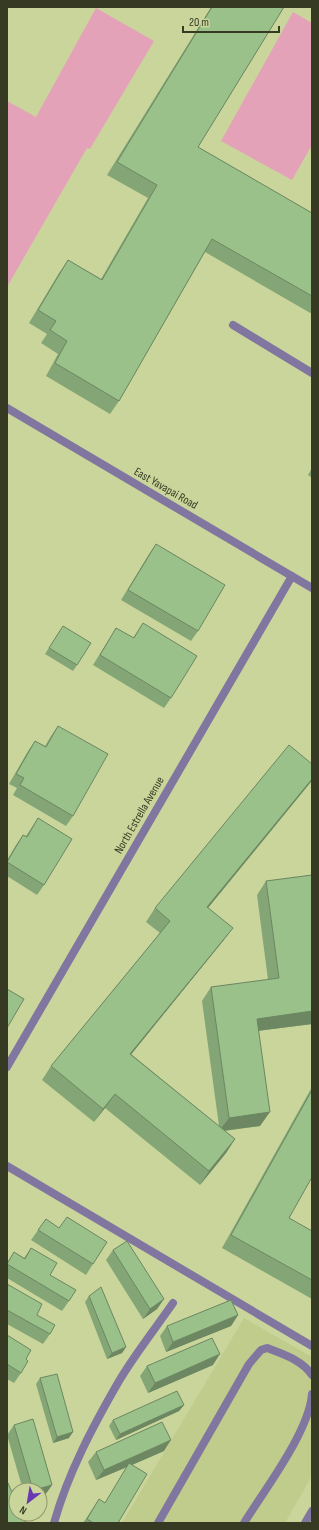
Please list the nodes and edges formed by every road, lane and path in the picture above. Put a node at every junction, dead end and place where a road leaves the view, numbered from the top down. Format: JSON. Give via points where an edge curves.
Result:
{"nodes":[{"id":1,"x":233,"y":325,"type":"dead end"},
{"id":2,"x":312,"y":373,"type":"edge"},
{"id":3,"x":7,"y":408,"type":"edge"},
{"id":4,"x":292,"y":576,"type":"junction"},
{"id":5,"x":312,"y":588,"type":"edge"},
{"id":6,"x":7,"y":1067,"type":"edge"},
{"id":7,"x":7,"y":1166,"type":"edge"},
{"id":8,"x":173,"y":1303,"type":"dead end"},
{"id":9,"x":312,"y":1346,"type":"edge"},
{"id":10,"x":312,"y":1375,"type":"edge"},
{"id":11,"x":312,"y":1394,"type":"edge"},
{"id":12,"x":312,"y":1511,"type":"edge"},
{"id":13,"x":161,"y":1522,"type":"edge"},
{"id":14,"x":54,"y":1523,"type":"edge"},
{"id":15,"x":244,"y":1523,"type":"edge"},
{"id":16,"x":305,"y":1523,"type":"edge"}],
"edges":[{"from":1,"to":2,"type":"street"},
{"from":3,"to":4,"type":"street","name":"East Yavapai Road"},
{"from":4,"to":5,"type":"street","name":"East Yavapai Road"},
{"from":4,"to":6,"type":"street","name":"North Estrella Avenue"},
{"from":7,"to":9,"type":"street"},
{"from":8,"to":14,"type":"street","via":[[120,1380],[83,1449],[61,1499]]},
{"from":10,"to":13,"type":"street","via":[[307,1368],[289,1356],[267,1348],[261,1350],[248,1364]]},
{"from":11,"to":15,"type":"street","via":[[306,1421]]},
{"from":12,"to":16,"type":"street"}]}
